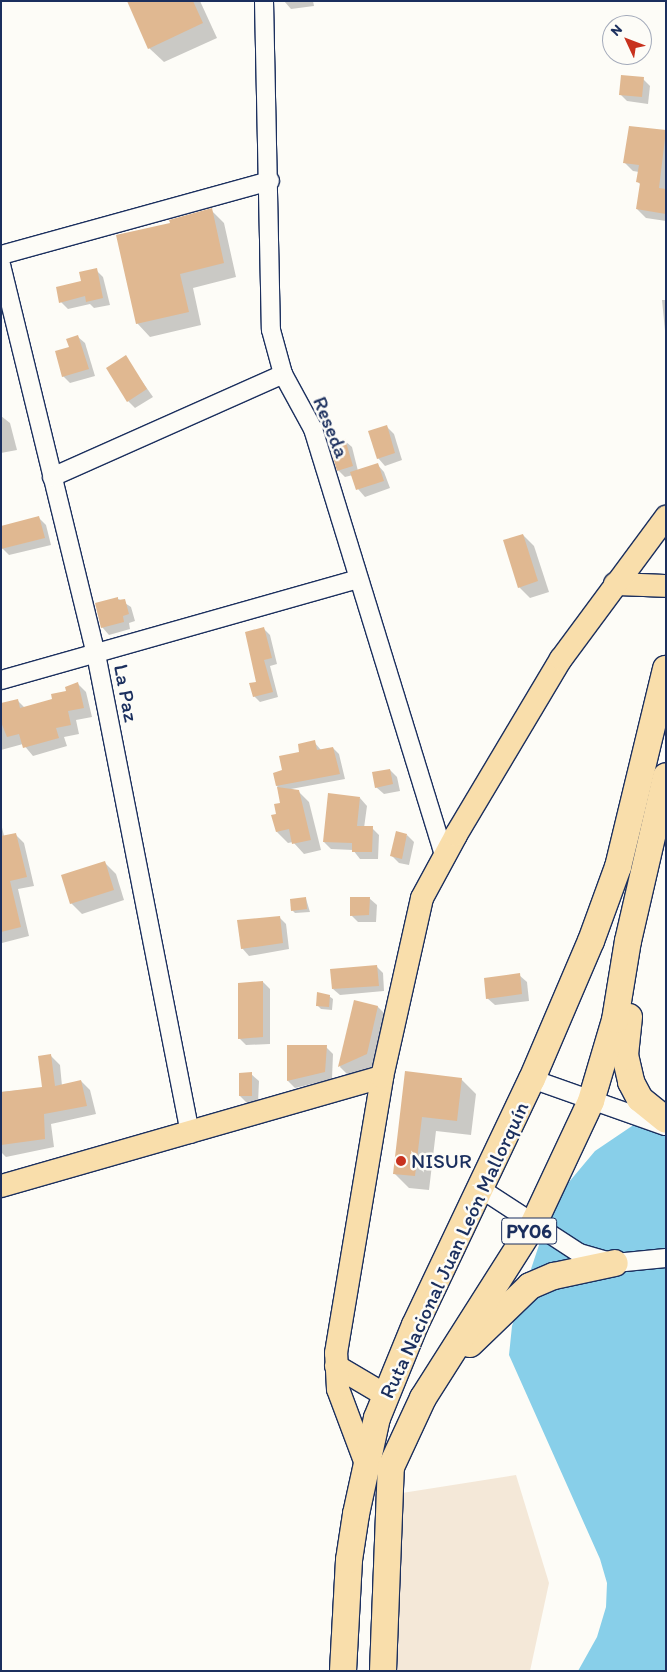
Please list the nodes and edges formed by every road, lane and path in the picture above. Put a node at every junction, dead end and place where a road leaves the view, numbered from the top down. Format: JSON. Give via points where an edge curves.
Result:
{"nodes":[{"id":1,"x":264,"y":1,"type":"edge"},
{"id":2,"x":270,"y":181,"type":"junction"},
{"id":3,"x":1,"y":256,"type":"edge"},
{"id":4,"x":1,"y":265,"type":"edge"},
{"id":5,"x":283,"y":374,"type":"junction"},
{"id":6,"x":52,"y":478,"type":"junction"},
{"id":7,"x":664,"y":515,"type":"edge"},
{"id":8,"x":357,"y":579,"type":"junction"},
{"id":9,"x":615,"y":584,"type":"junction"},
{"id":10,"x":666,"y":586,"type":"edge"},
{"id":11,"x":96,"y":654,"type":"junction"},
{"id":12,"x":666,"y":669,"type":"edge"},
{"id":13,"x":1,"y":680,"type":"edge"},
{"id":14,"x":664,"y":784,"type":"edge"},
{"id":15,"x":444,"y":856,"type":"junction"},
{"id":16,"x":638,"y":899,"type":"junction"},
{"id":17,"x":382,"y":1077,"type":"junction"},
{"id":18,"x":532,"y":1080,"type":"junction"},
{"id":19,"x":591,"y":1101,"type":"junction"},
{"id":20,"x":666,"y":1120,"type":"edge"},
{"id":21,"x":666,"y":1126,"type":"edge"},
{"id":22,"x":190,"y":1134,"type":"junction"},
{"id":23,"x":1,"y":1186,"type":"edge"},
{"id":24,"x":482,"y":1189,"type":"junction"},
{"id":25,"x":533,"y":1225,"type":"junction"},
{"id":26,"x":666,"y":1258,"type":"edge"},
{"id":27,"x":615,"y":1263,"type":"junction"},
{"id":28,"x":336,"y":1366,"type":"junction"},
{"id":29,"x":435,"y":1377,"type":"junction"},
{"id":30,"x":385,"y":1395,"type":"junction"},
{"id":31,"x":366,"y":1464,"type":"junction"},
{"id":32,"x":391,"y":1467,"type":"junction"},
{"id":33,"x":344,"y":1671,"type":"edge"},
{"id":34,"x":383,"y":1671,"type":"edge"}],
"edges":[{"from":1,"to":2,"type":"street","name":"Reseda"},
{"from":2,"to":3,"type":"street"},
{"from":2,"to":5,"type":"street","name":"Reseda","via":[[271,330]]},
{"from":4,"to":6,"type":"street","name":"La Paz"},
{"from":5,"to":6,"type":"street"},
{"from":5,"to":8,"type":"street","name":"Reseda","via":[[313,429]]},
{"from":6,"to":11,"type":"street","name":"La Paz"},
{"from":7,"to":9,"type":"main road"},
{"from":8,"to":11,"type":"street"},
{"from":8,"to":15,"type":"street","name":"Reseda"},
{"from":9,"to":10,"type":"main road"},
{"from":9,"to":15,"type":"main road","via":[[561,659]]},
{"from":11,"to":13,"type":"street"},
{"from":11,"to":22,"type":"street","name":"La Paz"},
{"from":12,"to":18,"type":"highway","name":"Ruta Nacional Juan León Mallorquín","number":"PY06","via":[[618,867]]},
{"from":14,"to":16,"type":"highway","name":"Ruta Nacional Juan León Mallorquín","number":"PY06"},
{"from":15,"to":17,"type":"main road","via":[[422,898]]},
{"from":16,"to":19,"type":"highway","name":"Ruta Nacional Juan León Mallorquín","number":"PY06","via":[[615,1020]]},
{"from":16,"to":20,"type":"highway","via":[[637,962],[625,1055],[631,1082],[640,1099]]},
{"from":17,"to":22,"type":"main road"},
{"from":17,"to":28,"type":"main road"},
{"from":18,"to":19,"type":"street"},
{"from":18,"to":24,"type":"highway","name":"Ruta Nacional Juan León Mallorquín","number":"PY06"},
{"from":19,"to":21,"type":"street"},
{"from":19,"to":25,"type":"highway","name":"Ruta Nacional Juan León Mallorquín","number":"PY06"},
{"from":22,"to":23,"type":"main road"},
{"from":24,"to":25,"type":"street"},
{"from":24,"to":30,"type":"highway","name":"Ruta Nacional Juan León Mallorquín","number":"PY06"},
{"from":25,"to":27,"type":"street","via":[[580,1253]]},
{"from":25,"to":29,"type":"highway","name":"Ruta Nacional Juan León Mallorquín","number":"PY06"},
{"from":26,"to":27,"type":"street"},
{"from":27,"to":29,"type":"highway","via":[[554,1276],[530,1286]]},
{"from":28,"to":30,"type":"main road"},
{"from":28,"to":31,"type":"main road","via":[[338,1389]]},
{"from":29,"to":32,"type":"highway","name":"Ruta Nacional Juan León Mallorquín","number":"PY06"},
{"from":30,"to":31,"type":"highway","name":"Ruta Nacional Juan León Mallorquín","number":"PY06"},
{"from":30,"to":32,"type":"highway","via":[[396,1411]]},
{"from":31,"to":33,"type":"highway","name":"Ruta Nacional Juan León Mallorquín","number":"PY06","via":[[350,1560]]},
{"from":32,"to":34,"type":"highway","name":"Ruta Nacional Juan León Mallorquín","number":"PY06"}]}
